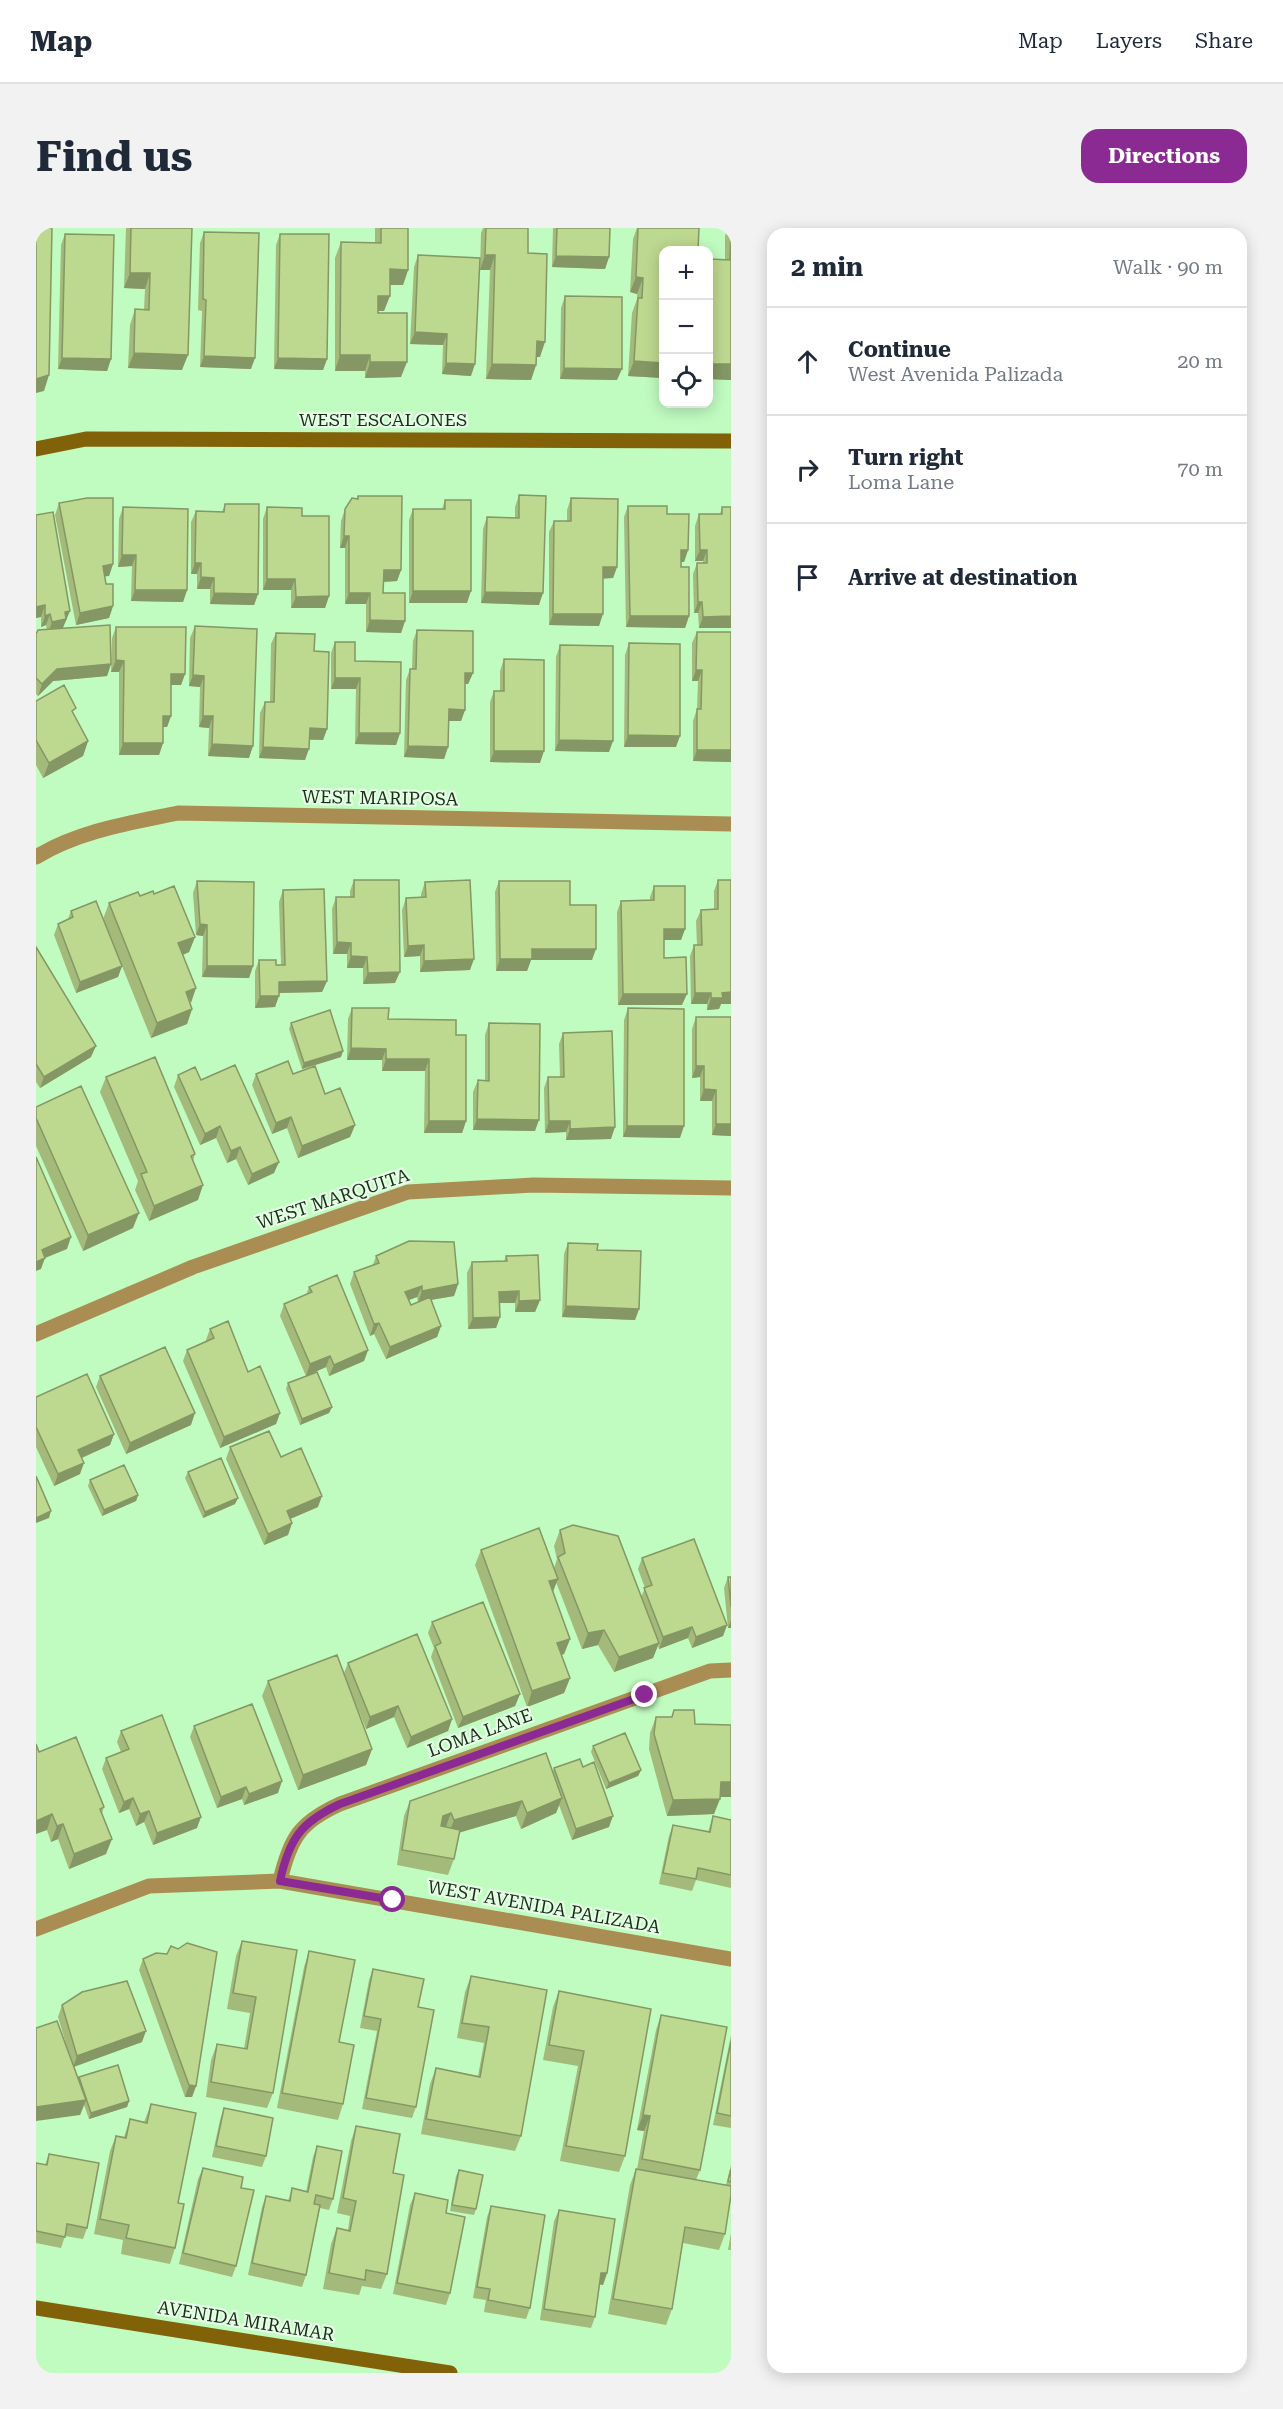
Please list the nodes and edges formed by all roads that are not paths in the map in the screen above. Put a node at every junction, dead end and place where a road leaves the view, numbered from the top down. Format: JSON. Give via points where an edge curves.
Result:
{"nodes":[{"id":1,"x":731,"y":441,"type":"edge"},
{"id":2,"x":36,"y":449,"type":"edge"},
{"id":3,"x":731,"y":824,"type":"edge"},
{"id":4,"x":36,"y":857,"type":"edge"},
{"id":5,"x":731,"y":1188,"type":"edge"},
{"id":6,"x":36,"y":1334,"type":"edge"},
{"id":7,"x":731,"y":1670,"type":"edge"},
{"id":8,"x":280,"y":1881,"type":"junction"},
{"id":9,"x":36,"y":1929,"type":"edge"},
{"id":10,"x":731,"y":1959,"type":"edge"},
{"id":11,"x":36,"y":2308,"type":"edge"},
{"id":12,"x":450,"y":2373,"type":"edge"}],
"edges":[{"from":1,"to":2,"type":"street","name":"WEST ESCALONES","via":[[86,439]]},
{"from":3,"to":4,"type":"street","name":"WEST MARIPOSA","via":[[178,813],[111,827]]},
{"from":5,"to":6,"type":"street","name":"WEST MARQUITA","via":[[533,1185],[408,1192],[193,1267]]},
{"from":7,"to":8,"type":"street","name":"LOMA LANE","via":[[710,1671],[324,1811],[295,1837],[286,1854]]},
{"from":8,"to":9,"type":"street","name":"WEST AVENIDA PALIZADA","via":[[149,1886]]},
{"from":8,"to":10,"type":"street","name":"WEST AVENIDA PALIZADA"},
{"from":11,"to":12,"type":"street","name":"AVENIDA MIRAMAR"}]}
